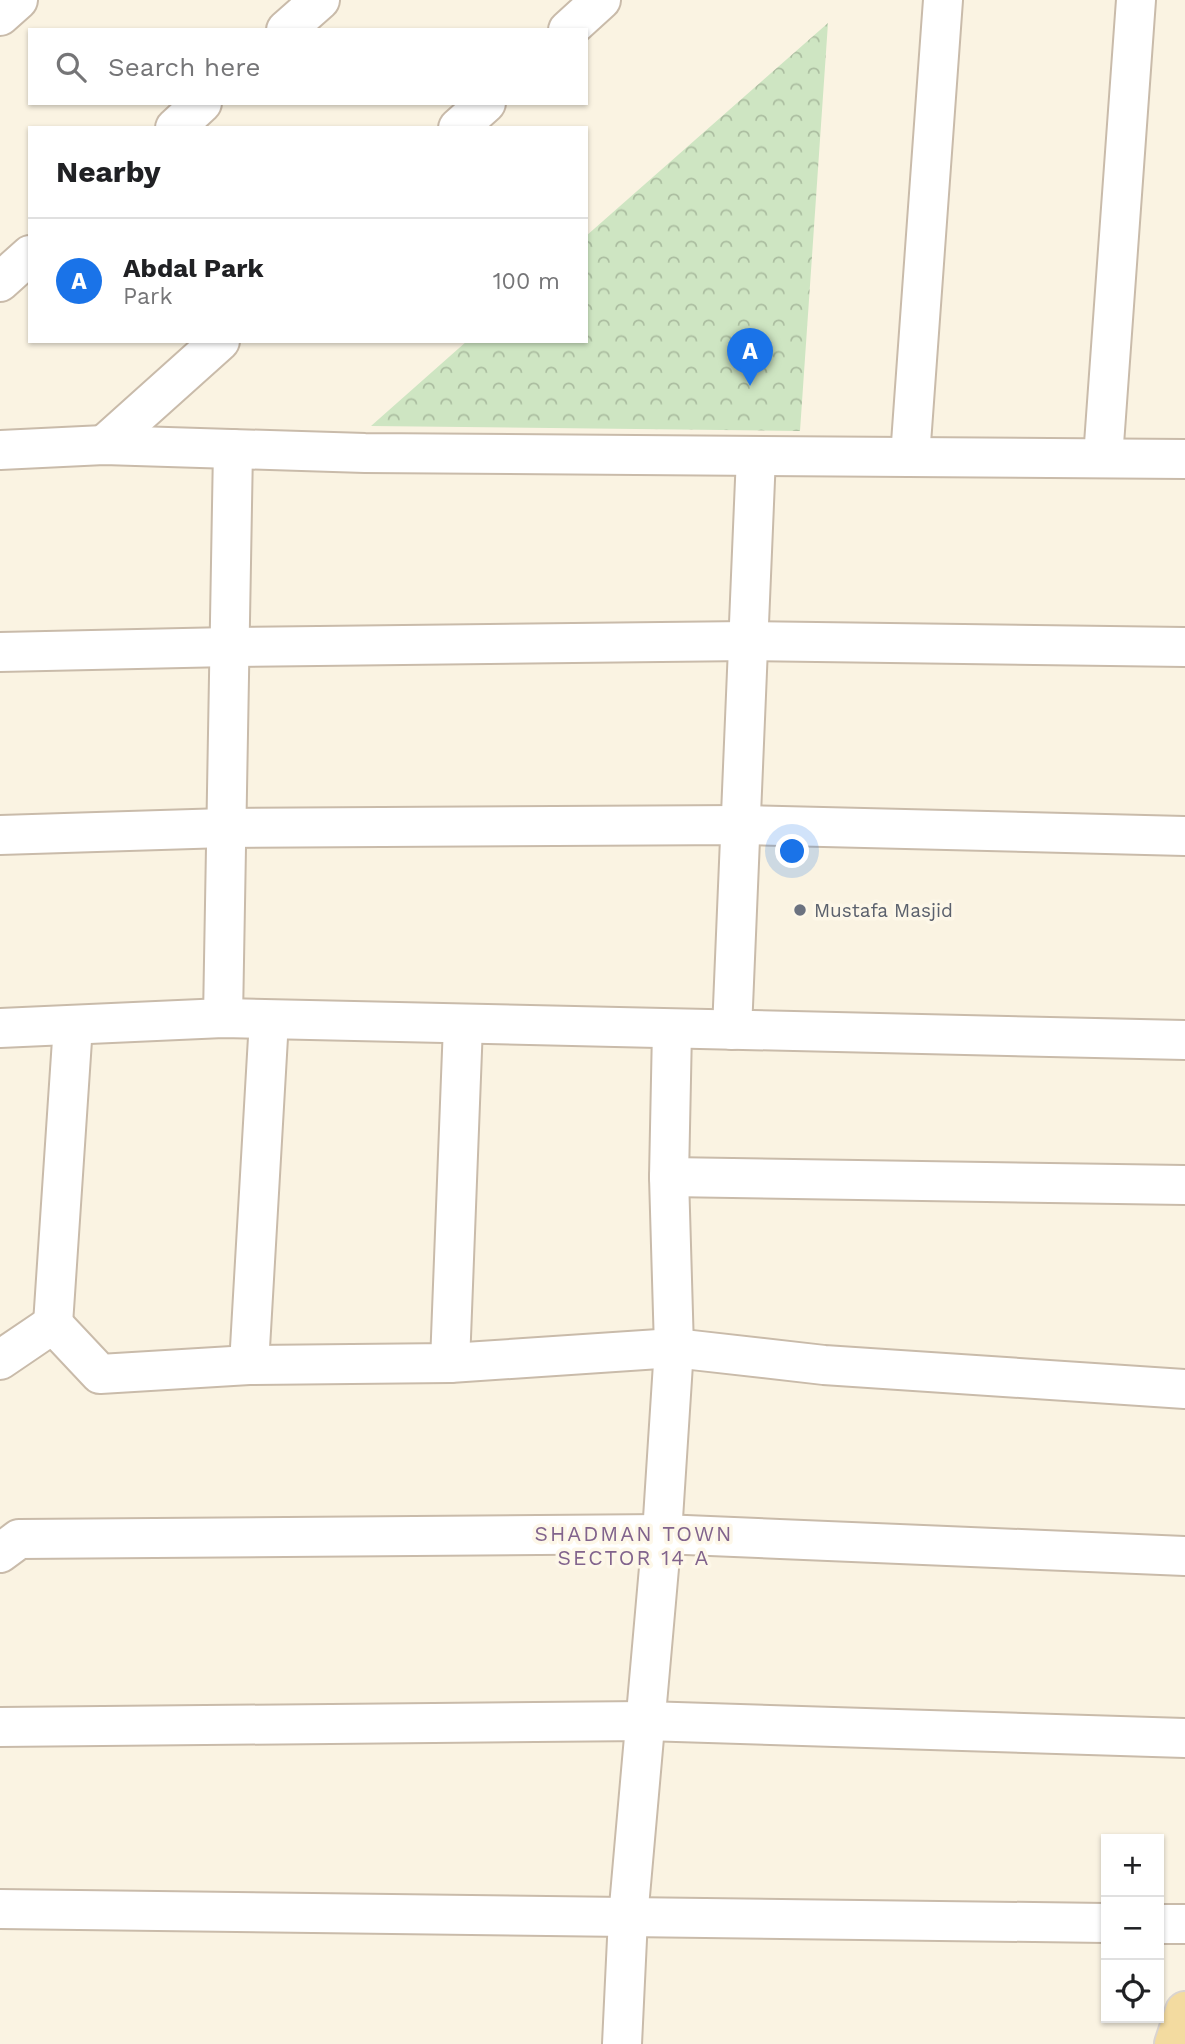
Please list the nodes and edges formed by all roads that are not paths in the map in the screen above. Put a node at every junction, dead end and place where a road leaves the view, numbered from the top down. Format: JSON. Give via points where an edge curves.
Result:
{"nodes":[{"id":1,"x":18,"y":0,"type":"edge"},
{"id":2,"x":320,"y":0,"type":"edge"},
{"id":3,"x":601,"y":0,"type":"edge"},
{"id":4,"x":943,"y":0,"type":"edge"},
{"id":5,"x":1136,"y":0,"type":"edge"},
{"id":6,"x":0,"y":16,"type":"edge"},
{"id":7,"x":288,"y":28,"type":"edge"},
{"id":8,"x":570,"y":28,"type":"edge"},
{"id":9,"x":200,"y":105,"type":"edge"},
{"id":10,"x":484,"y":105,"type":"edge"},
{"id":11,"x":177,"y":126,"type":"edge"},
{"id":12,"x":460,"y":126,"type":"edge"},
{"id":13,"x":28,"y":258,"type":"edge"},
{"id":14,"x":0,"y":282,"type":"edge"},
{"id":15,"x":218,"y":343,"type":"edge"},
{"id":16,"x":104,"y":445,"type":"junction"},
{"id":17,"x":233,"y":449,"type":"junction"},
{"id":18,"x":0,"y":450,"type":"edge"},
{"id":19,"x":756,"y":456,"type":"junction"},
{"id":20,"x":910,"y":457,"type":"junction"},
{"id":21,"x":1103,"y":458,"type":"junction"},
{"id":22,"x":1185,"y":459,"type":"edge"},
{"id":23,"x":748,"y":641,"type":"junction"},
{"id":24,"x":229,"y":646,"type":"junction"},
{"id":25,"x":1185,"y":647,"type":"edge"},
{"id":26,"x":0,"y":652,"type":"edge"},
{"id":27,"x":741,"y":825,"type":"junction"},
{"id":28,"x":225,"y":828,"type":"junction"},
{"id":29,"x":0,"y":835,"type":"edge"},
{"id":30,"x":1185,"y":836,"type":"edge"},
{"id":31,"x":223,"y":1018,"type":"junction"},
{"id":32,"x":269,"y":1020,"type":"junction"},
{"id":33,"x":73,"y":1025,"type":"junction"},
{"id":34,"x":463,"y":1025,"type":"junction"},
{"id":35,"x":0,"y":1028,"type":"edge"},
{"id":36,"x":672,"y":1030,"type":"junction"},
{"id":37,"x":732,"y":1030,"type":"junction"},
{"id":38,"x":1185,"y":1040,"type":"edge"},
{"id":39,"x":668,"y":1177,"type":"junction"},
{"id":40,"x":1185,"y":1185,"type":"edge"},
{"id":41,"x":53,"y":1324,"type":"junction"},
{"id":42,"x":674,"y":1348,"type":"junction"},
{"id":43,"x":0,"y":1360,"type":"edge"},
{"id":44,"x":450,"y":1363,"type":"junction"},
{"id":45,"x":249,"y":1365,"type":"junction"},
{"id":46,"x":1185,"y":1389,"type":"edge"},
{"id":47,"x":662,"y":1534,"type":"junction"},
{"id":48,"x":0,"y":1553,"type":"edge"},
{"id":49,"x":1185,"y":1556,"type":"edge"},
{"id":50,"x":645,"y":1721,"type":"junction"},
{"id":51,"x":0,"y":1727,"type":"edge"},
{"id":52,"x":1185,"y":1738,"type":"edge"},
{"id":53,"x":0,"y":1909,"type":"edge"},
{"id":54,"x":628,"y":1918,"type":"junction"},
{"id":55,"x":1101,"y":1923,"type":"edge"},
{"id":56,"x":1164,"y":1924,"type":"edge"},
{"id":57,"x":1185,"y":1924,"type":"edge"},
{"id":58,"x":1185,"y":2011,"type":"edge"},
{"id":59,"x":622,"y":2044,"type":"edge"},
{"id":60,"x":1174,"y":2044,"type":"edge"}],
"edges":[{"from":1,"to":6,"type":"street"},
{"from":2,"to":7,"type":"street"},
{"from":3,"to":8,"type":"street"},
{"from":4,"to":20,"type":"street"},
{"from":5,"to":21,"type":"street"},
{"from":9,"to":11,"type":"street"},
{"from":10,"to":12,"type":"street"},
{"from":13,"to":14,"type":"street"},
{"from":15,"to":16,"type":"street"},
{"from":16,"to":17,"type":"street"},
{"from":16,"to":18,"type":"street"},
{"from":17,"to":19,"type":"street"},
{"from":17,"to":24,"type":"street"},
{"from":19,"to":20,"type":"street"},
{"from":19,"to":23,"type":"street"},
{"from":20,"to":21,"type":"street"},
{"from":21,"to":22,"type":"street"},
{"from":23,"to":24,"type":"street"},
{"from":23,"to":25,"type":"street"},
{"from":23,"to":27,"type":"street"},
{"from":24,"to":26,"type":"street"},
{"from":24,"to":28,"type":"street"},
{"from":27,"to":28,"type":"street"},
{"from":27,"to":30,"type":"street"},
{"from":27,"to":37,"type":"street"},
{"from":28,"to":29,"type":"street"},
{"from":28,"to":31,"type":"street"},
{"from":31,"to":32,"type":"street"},
{"from":31,"to":33,"type":"street"},
{"from":32,"to":34,"type":"street"},
{"from":32,"to":45,"type":"street"},
{"from":33,"to":35,"type":"street"},
{"from":33,"to":41,"type":"street"},
{"from":34,"to":36,"type":"street"},
{"from":34,"to":44,"type":"street"},
{"from":36,"to":37,"type":"street"},
{"from":36,"to":39,"type":"street"},
{"from":37,"to":38,"type":"street"},
{"from":39,"to":40,"type":"street"},
{"from":39,"to":42,"type":"street"},
{"from":41,"to":43,"type":"street"},
{"from":41,"to":45,"type":"street","via":[[100,1374]]},
{"from":42,"to":44,"type":"street"},
{"from":42,"to":46,"type":"street","via":[[824,1364]]},
{"from":42,"to":47,"type":"street"},
{"from":44,"to":45,"type":"street"},
{"from":47,"to":48,"type":"street","via":[[19,1539]]},
{"from":47,"to":49,"type":"street"},
{"from":47,"to":50,"type":"street"},
{"from":50,"to":51,"type":"street"},
{"from":50,"to":52,"type":"street"},
{"from":50,"to":54,"type":"street"},
{"from":53,"to":54,"type":"street"},
{"from":54,"to":55,"type":"street"},
{"from":54,"to":59,"type":"street"},
{"from":56,"to":57,"type":"street"},
{"from":58,"to":60,"type":"main road"}]}
